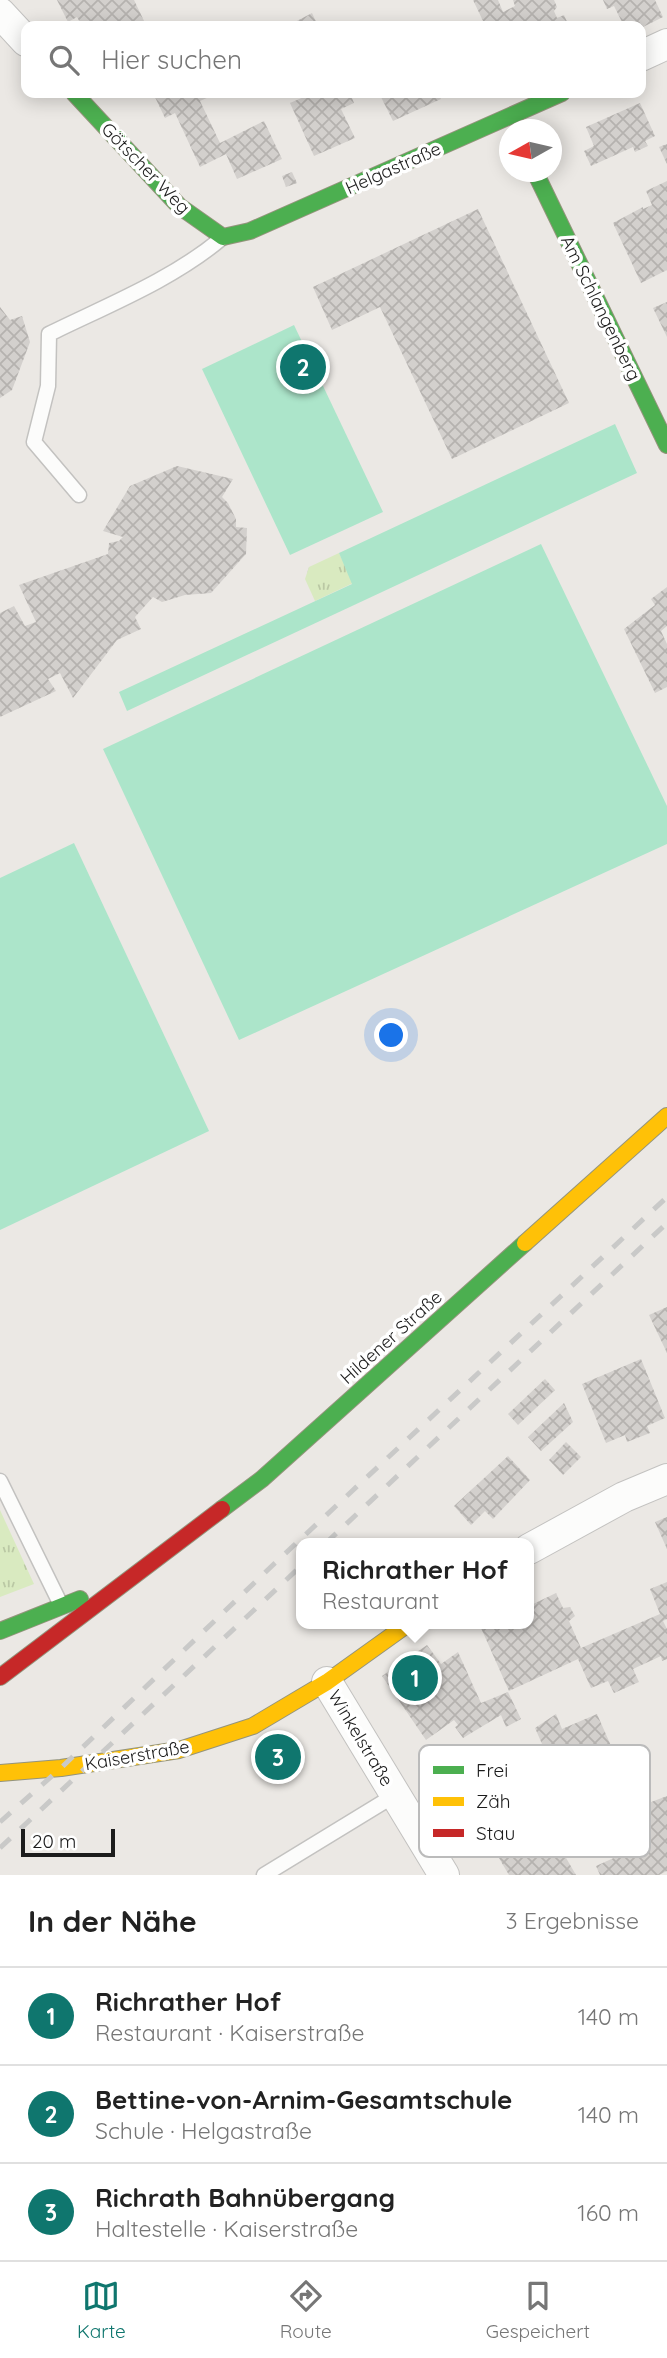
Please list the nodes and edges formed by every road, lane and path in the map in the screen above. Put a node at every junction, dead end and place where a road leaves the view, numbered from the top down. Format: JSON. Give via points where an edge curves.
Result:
{"nodes":[{"id":1,"x":0,"y":13,"type":"edge"},
{"id":2,"x":21,"y":36,"type":"edge"},
{"id":3,"x":667,"y":44,"type":"edge"},
{"id":4,"x":646,"y":54,"type":"edge"},
{"id":5,"x":79,"y":98,"type":"edge"},
{"id":6,"x":554,"y":98,"type":"edge"},
{"id":7,"x":519,"y":119,"type":"edge"},
{"id":8,"x":499,"y":128,"type":"edge"},
{"id":9,"x":540,"y":182,"type":"edge"},
{"id":10,"x":223,"y":237,"type":"junction"},
{"id":11,"x":667,"y":445,"type":"edge"},
{"id":12,"x":79,"y":495,"type":"dead end"},
{"id":13,"x":667,"y":1116,"type":"edge"},
{"id":14,"x":667,"y":1479,"type":"edge"},
{"id":15,"x":0,"y":1481,"type":"edge"},
{"id":16,"x":534,"y":1546,"type":"edge"},
{"id":17,"x":134,"y":1577,"type":"junction"},
{"id":18,"x":62,"y":1607,"type":"junction"},
{"id":19,"x":70,"y":1622,"type":"junction"},
{"id":20,"x":401,"y":1629,"type":"edge"},
{"id":21,"x":0,"y":1631,"type":"edge"},
{"id":22,"x":0,"y":1677,"type":"edge"},
{"id":23,"x":327,"y":1682,"type":"junction"},
{"id":24,"x":0,"y":1773,"type":"edge"},
{"id":25,"x":395,"y":1795,"type":"junction"},
{"id":26,"x":419,"y":1834,"type":"edge"},
{"id":27,"x":433,"y":1857,"type":"edge"},
{"id":28,"x":264,"y":1875,"type":"edge"},
{"id":29,"x":444,"y":1875,"type":"edge"}],
"edges":[{"from":1,"to":2,"type":"street"},
{"from":3,"to":4,"type":"street"},
{"from":5,"to":10,"type":"street","name":"Götscher Weg","via":[[179,206]]},
{"from":6,"to":7,"type":"street","name":"Helgastraße"},
{"from":8,"to":10,"type":"street","name":"Helgastraße","via":[[250,231]]},
{"from":9,"to":11,"type":"street","name":"Am Schlangenberg"},
{"from":10,"to":12,"type":"lane","via":[[178,270],[49,334],[48,386],[34,442]]},
{"from":13,"to":17,"type":"street","name":"Hildener Straße","via":[[262,1479]]},
{"from":14,"to":16,"type":"street"},
{"from":15,"to":18,"type":"lane"},
{"from":17,"to":18,"type":"street","name":"Hildener Straße"},
{"from":17,"to":19,"type":"street","name":"Hildener Straße"},
{"from":18,"to":19,"type":"lane"},
{"from":18,"to":21,"type":"street","name":"Hildener Straße"},
{"from":19,"to":22,"type":"street","name":"Hildener Straße"},
{"from":20,"to":23,"type":"street","name":"Kaiserstraße"},
{"from":23,"to":24,"type":"street","name":"Kaiserstraße","via":[[253,1726],[179,1750]]},
{"from":23,"to":25,"type":"street","name":"Winkelstraße"},
{"from":25,"to":26,"type":"street","name":"Winkelstraße"},
{"from":25,"to":28,"type":"lane","name":"Winkelstraße"},
{"from":27,"to":29,"type":"street","name":"Winkelstraße"}]}
